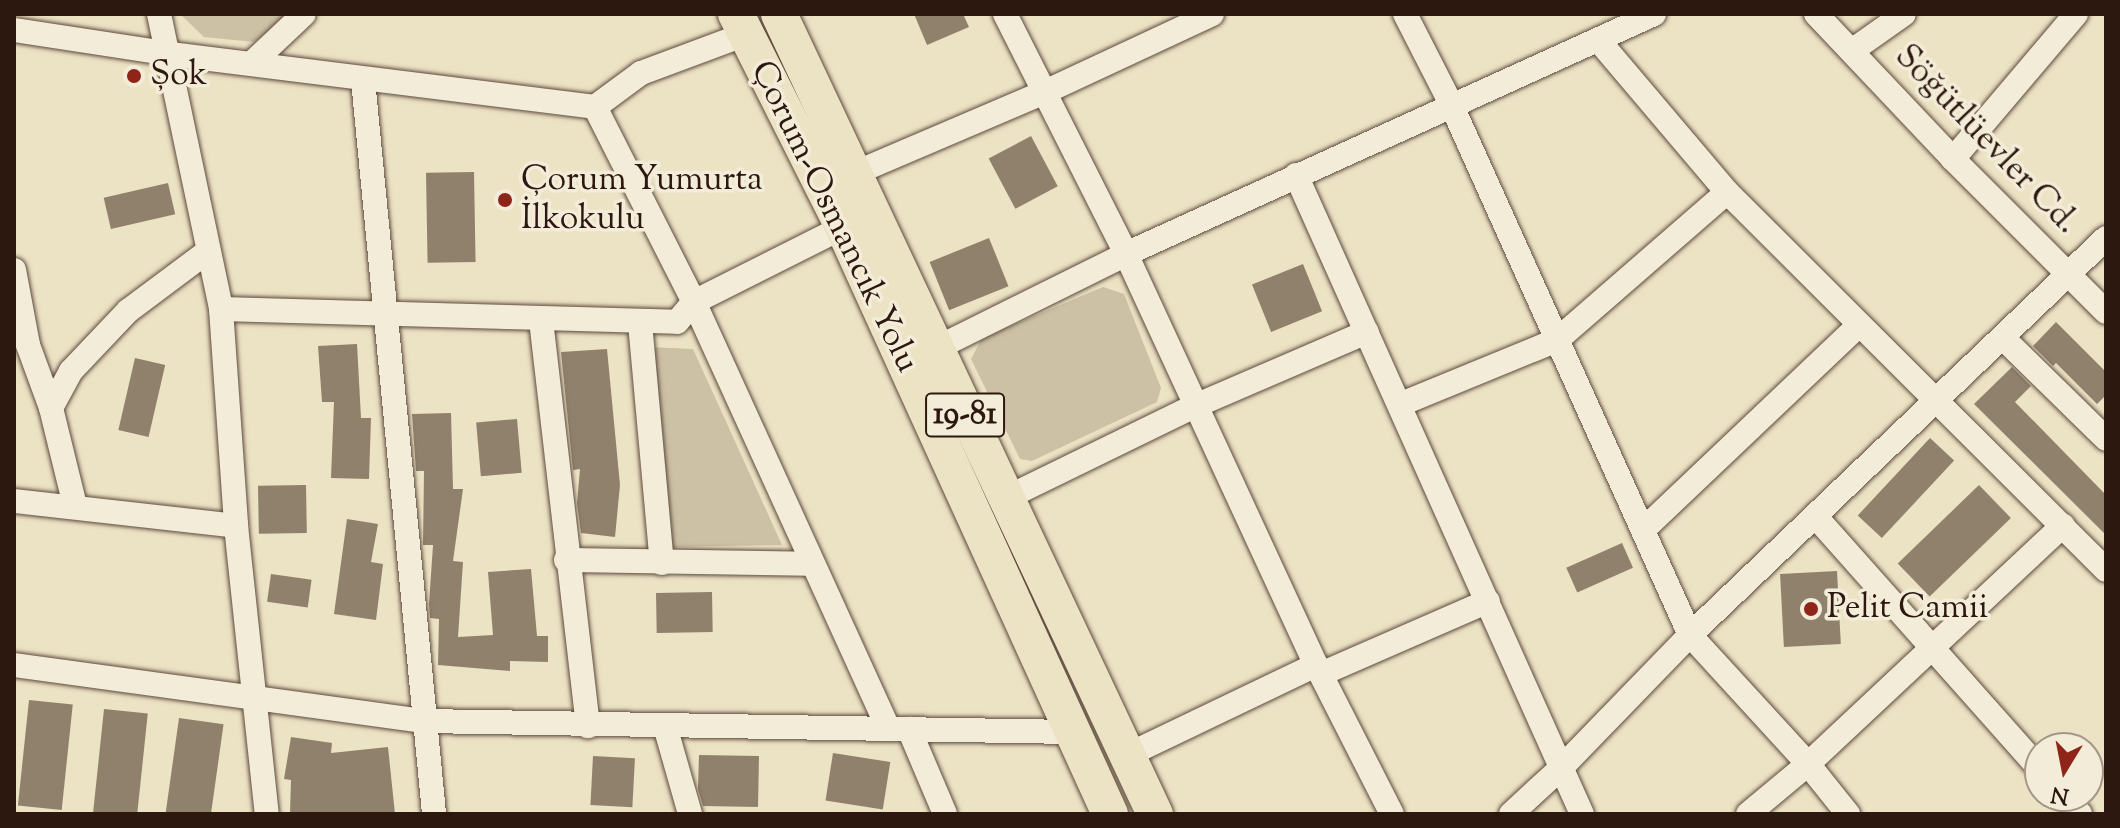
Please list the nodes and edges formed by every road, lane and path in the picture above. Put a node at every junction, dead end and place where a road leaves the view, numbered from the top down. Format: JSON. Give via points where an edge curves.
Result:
{"nodes":[{"id":1,"x":159,"y":14,"type":"edge"},
{"id":2,"x":304,"y":14,"type":"edge"},
{"id":3,"x":779,"y":14,"type":"edge"},
{"id":4,"x":1005,"y":14,"type":"edge"},
{"id":5,"x":1212,"y":14,"type":"edge"},
{"id":6,"x":1405,"y":14,"type":"edge"},
{"id":7,"x":1654,"y":14,"type":"edge"},
{"id":8,"x":1816,"y":14,"type":"edge"},
{"id":9,"x":1904,"y":14,"type":"edge"},
{"id":10,"x":2076,"y":14,"type":"edge"},
{"id":11,"x":741,"y":24,"type":"edge"},
{"id":12,"x":14,"y":30,"type":"edge"},
{"id":13,"x":1599,"y":41,"type":"junction"},
{"id":14,"x":1853,"y":50,"type":"junction"},
{"id":15,"x":170,"y":54,"type":"junction"},
{"id":16,"x":252,"y":63,"type":"junction"},
{"id":17,"x":363,"y":80,"type":"junction"},
{"id":18,"x":1047,"y":91,"type":"junction"},
{"id":19,"x":1451,"y":104,"type":"junction"},
{"id":20,"x":595,"y":107,"type":"junction"},
{"id":21,"x":1953,"y":159,"type":"junction"},
{"id":22,"x":855,"y":173,"type":"junction"},
{"id":23,"x":1296,"y":175,"type":"junction"},
{"id":24,"x":1727,"y":192,"type":"junction"},
{"id":25,"x":843,"y":227,"type":"junction"},
{"id":26,"x":2106,"y":238,"type":"edge"},
{"id":27,"x":207,"y":252,"type":"junction"},
{"id":28,"x":1126,"y":254,"type":"junction"},
{"id":29,"x":14,"y":270,"type":"edge"},
{"id":30,"x":2068,"y":275,"type":"junction"},
{"id":31,"x":694,"y":302,"type":"junction"},
{"id":32,"x":221,"y":309,"type":"junction"},
{"id":33,"x":384,"y":311,"type":"junction"},
{"id":34,"x":2106,"y":312,"type":"edge"},
{"id":35,"x":541,"y":320,"type":"junction"},
{"id":36,"x":640,"y":323,"type":"junction"},
{"id":37,"x":1859,"y":325,"type":"junction"},
{"id":38,"x":1367,"y":332,"type":"junction"},
{"id":39,"x":2003,"y":338,"type":"junction"},
{"id":40,"x":1557,"y":340,"type":"junction"},
{"id":41,"x":21,"y":344,"type":"edge"},
{"id":42,"x":935,"y":349,"type":"junction"},
{"id":43,"x":1937,"y":403,"type":"junction"},
{"id":44,"x":1401,"y":404,"type":"junction"},
{"id":45,"x":1195,"y":406,"type":"junction"},
{"id":46,"x":51,"y":408,"type":"junction"},
{"id":47,"x":2106,"y":439,"type":"edge"},
{"id":48,"x":1004,"y":499,"type":"junction"},
{"id":49,"x":14,"y":501,"type":"edge"},
{"id":50,"x":75,"y":506,"type":"junction"},
{"id":51,"x":1816,"y":517,"type":"junction"},
{"id":52,"x":2063,"y":525,"type":"junction"},
{"id":53,"x":236,"y":526,"type":"junction"},
{"id":54,"x":1643,"y":530,"type":"junction"},
{"id":55,"x":566,"y":560,"type":"junction"},
{"id":56,"x":662,"y":563,"type":"junction"},
{"id":57,"x":812,"y":564,"type":"junction"},
{"id":58,"x":2106,"y":570,"type":"edge"},
{"id":59,"x":1488,"y":601,"type":"junction"},
{"id":60,"x":1690,"y":635,"type":"junction"},
{"id":61,"x":1933,"y":648,"type":"junction"},
{"id":62,"x":14,"y":665,"type":"edge"},
{"id":63,"x":1319,"y":669,"type":"junction"},
{"id":64,"x":255,"y":695,"type":"junction"},
{"id":65,"x":423,"y":721,"type":"junction"},
{"id":66,"x":588,"y":726,"type":"junction"},
{"id":67,"x":665,"y":726,"type":"junction"},
{"id":68,"x":899,"y":729,"type":"junction"},
{"id":69,"x":1071,"y":732,"type":"junction"},
{"id":70,"x":2024,"y":751,"type":"edge"},
{"id":71,"x":1128,"y":755,"type":"junction"},
{"id":72,"x":1808,"y":764,"type":"junction"},
{"id":73,"x":1562,"y":767,"type":"junction"},
{"id":74,"x":267,"y":814,"type":"edge"},
{"id":75,"x":434,"y":814,"type":"edge"},
{"id":76,"x":690,"y":814,"type":"edge"},
{"id":77,"x":945,"y":814,"type":"edge"},
{"id":78,"x":1110,"y":814,"type":"edge"},
{"id":79,"x":1155,"y":814,"type":"edge"},
{"id":80,"x":1392,"y":814,"type":"edge"},
{"id":81,"x":1511,"y":814,"type":"edge"},
{"id":82,"x":1582,"y":814,"type":"edge"},
{"id":83,"x":1748,"y":814,"type":"edge"},
{"id":84,"x":1848,"y":814,"type":"edge"}],
"edges":[{"from":1,"to":15,"type":"street"},
{"from":2,"to":16,"type":"street"},
{"from":3,"to":22,"type":"highway","name":"Çorum-Osmancık Yolu","number":"19-81"},
{"from":4,"to":18,"type":"street"},
{"from":5,"to":18,"type":"street"},
{"from":6,"to":19,"type":"street"},
{"from":7,"to":13,"type":"street"},
{"from":8,"to":14,"type":"street","name":"Söğütlüevler Cd."},
{"from":9,"to":14,"type":"street"},
{"from":10,"to":21,"type":"street"},
{"from":11,"to":20,"type":"street","via":[[641,73]]},
{"from":11,"to":25,"type":"highway","name":"Çorum-Osmancık Yolu","number":"19-81"},
{"from":12,"to":15,"type":"street"},
{"from":13,"to":19,"type":"street"},
{"from":13,"to":24,"type":"street"},
{"from":14,"to":21,"type":"street","name":"Söğütlüevler Cd."},
{"from":15,"to":16,"type":"street"},
{"from":15,"to":27,"type":"street"},
{"from":16,"to":17,"type":"street"},
{"from":17,"to":20,"type":"street"},
{"from":17,"to":33,"type":"street"},
{"from":18,"to":22,"type":"street"},
{"from":18,"to":28,"type":"street"},
{"from":19,"to":23,"type":"street"},
{"from":19,"to":40,"type":"street"},
{"from":20,"to":31,"type":"street"},
{"from":21,"to":30,"type":"street","name":"Söğütlüevler Cd."},
{"from":22,"to":42,"type":"highway","name":"Çorum-Osmancık Yolu","number":"19-81"},
{"from":23,"to":28,"type":"street"},
{"from":23,"to":38,"type":"street"},
{"from":24,"to":37,"type":"street"},
{"from":24,"to":40,"type":"street"},
{"from":25,"to":31,"type":"street"},
{"from":25,"to":69,"type":"highway","name":"Çorum-Osmancık Yolu","number":"19-81"},
{"from":26,"to":30,"type":"street"},
{"from":27,"to":32,"type":"street"},
{"from":27,"to":46,"type":"street","via":[[128,311],[71,371]]},
{"from":28,"to":42,"type":"street"},
{"from":28,"to":45,"type":"street"},
{"from":29,"to":41,"type":"street"},
{"from":30,"to":34,"type":"street","name":"Söğütlüevler Cd."},
{"from":30,"to":39,"type":"street"},
{"from":31,"to":36,"type":"street","via":[[677,322]]},
{"from":31,"to":57,"type":"street"},
{"from":32,"to":33,"type":"street"},
{"from":32,"to":53,"type":"street"},
{"from":33,"to":35,"type":"street"},
{"from":33,"to":65,"type":"street"},
{"from":35,"to":36,"type":"street"},
{"from":35,"to":55,"type":"street"},
{"from":36,"to":56,"type":"street"},
{"from":37,"to":43,"type":"street"},
{"from":37,"to":54,"type":"street"},
{"from":38,"to":44,"type":"street"},
{"from":38,"to":45,"type":"street"},
{"from":39,"to":43,"type":"street"},
{"from":39,"to":47,"type":"street"},
{"from":40,"to":44,"type":"street"},
{"from":40,"to":54,"type":"street"},
{"from":41,"to":46,"type":"street"},
{"from":42,"to":48,"type":"highway","name":"Çorum-Osmancık Yolu","number":"19-81"},
{"from":43,"to":51,"type":"street"},
{"from":43,"to":52,"type":"street"},
{"from":44,"to":59,"type":"street"},
{"from":45,"to":48,"type":"street"},
{"from":45,"to":63,"type":"street"},
{"from":46,"to":50,"type":"street"},
{"from":48,"to":71,"type":"highway","name":"Çorum-Osmancık Yolu","number":"19-81"},
{"from":49,"to":50,"type":"street"},
{"from":50,"to":53,"type":"street"},
{"from":51,"to":60,"type":"street"},
{"from":51,"to":61,"type":"street"},
{"from":52,"to":58,"type":"street"},
{"from":52,"to":61,"type":"street"},
{"from":53,"to":64,"type":"street"},
{"from":54,"to":60,"type":"street"},
{"from":55,"to":56,"type":"street"},
{"from":55,"to":66,"type":"street"},
{"from":56,"to":57,"type":"street"},
{"from":57,"to":68,"type":"street"},
{"from":59,"to":63,"type":"street"},
{"from":59,"to":73,"type":"street"},
{"from":60,"to":72,"type":"street"},
{"from":60,"to":73,"type":"street"},
{"from":61,"to":70,"type":"street"},
{"from":61,"to":72,"type":"street"},
{"from":62,"to":64,"type":"street"},
{"from":63,"to":71,"type":"street"},
{"from":63,"to":80,"type":"street"},
{"from":64,"to":65,"type":"street"},
{"from":64,"to":74,"type":"street"},
{"from":65,"to":66,"type":"street"},
{"from":65,"to":75,"type":"street"},
{"from":66,"to":67,"type":"street"},
{"from":67,"to":68,"type":"street"},
{"from":67,"to":76,"type":"street"},
{"from":68,"to":69,"type":"street"},
{"from":68,"to":77,"type":"street"},
{"from":69,"to":78,"type":"highway","name":"Çorum-Osmancık Yolu","number":"19-81"},
{"from":71,"to":79,"type":"highway","name":"Çorum-Osmancık Yolu","number":"19-81"},
{"from":72,"to":83,"type":"street"},
{"from":72,"to":84,"type":"street"},
{"from":73,"to":81,"type":"street"},
{"from":73,"to":82,"type":"street"}]}
